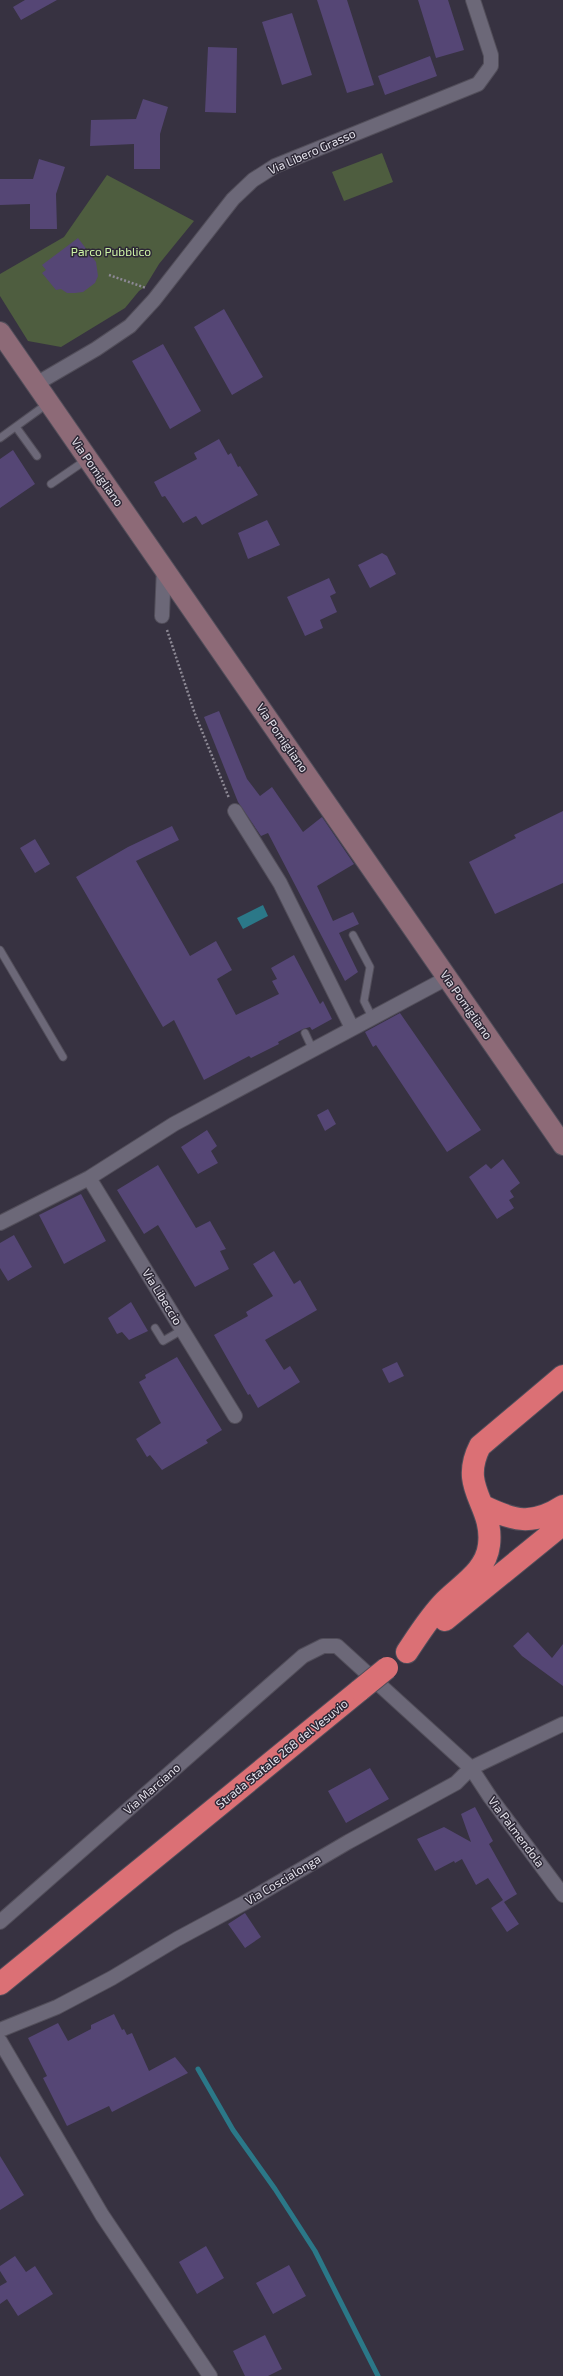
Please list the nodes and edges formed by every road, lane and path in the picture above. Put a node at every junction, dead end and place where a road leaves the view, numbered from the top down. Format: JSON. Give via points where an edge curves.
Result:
{"nodes":[{"id":1,"x":473,"y":0,"type":"edge"},
{"id":2,"x":109,"y":275,"type":"dead end"},
{"id":3,"x":151,"y":285,"type":"dead end"},
{"id":4,"x":0,"y":332,"type":"edge"},
{"id":5,"x":36,"y":384,"type":"junction"},
{"id":6,"x":49,"y":403,"type":"junction"},
{"id":7,"x":16,"y":427,"type":"junction"},
{"id":8,"x":0,"y":438,"type":"edge"},
{"id":9,"x":37,"y":456,"type":"dead end"},
{"id":10,"x":88,"y":458,"type":"junction"},
{"id":11,"x":51,"y":484,"type":"dead end"},
{"id":12,"x":164,"y":567,"type":"junction"},
{"id":13,"x":162,"y":616,"type":"joint"},
{"id":14,"x":235,"y":811,"type":"joint"},
{"id":15,"x":353,"y":935,"type":"dead end"},
{"id":16,"x":0,"y":950,"type":"edge"},
{"id":17,"x":447,"y":978,"type":"junction"},
{"id":18,"x":372,"y":1017,"type":"junction"},
{"id":19,"x":352,"y":1028,"type":"junction"},
{"id":20,"x":305,"y":1033,"type":"dead end"},
{"id":21,"x":312,"y":1048,"type":"junction"},
{"id":22,"x":63,"y":1057,"type":"dead end"},
{"id":23,"x":563,"y":1145,"type":"edge"},
{"id":24,"x":89,"y":1178,"type":"junction"},
{"id":25,"x":0,"y":1223,"type":"edge"},
{"id":26,"x":155,"y":1328,"type":"dead end"},
{"id":27,"x":182,"y":1330,"type":"junction"},
{"id":28,"x":563,"y":1376,"type":"edge"},
{"id":29,"x":235,"y":1416,"type":"dead end"},
{"id":30,"x":483,"y":1506,"type":"junction"},
{"id":31,"x":563,"y":1506,"type":"edge"},
{"id":32,"x":563,"y":1524,"type":"edge"},
{"id":33,"x":406,"y":1652,"type":"junction"},
{"id":34,"x":563,"y":1724,"type":"edge"},
{"id":35,"x":471,"y":1768,"type":"junction"},
{"id":36,"x":563,"y":1895,"type":"edge"},
{"id":37,"x":0,"y":1922,"type":"edge"},
{"id":38,"x":0,"y":1984,"type":"edge"},
{"id":39,"x":0,"y":2030,"type":"edge"},
{"id":40,"x":0,"y":2042,"type":"edge"},
{"id":41,"x":210,"y":2376,"type":"edge"}],
"edges":[{"from":1,"to":5,"type":"street","name":"Via Libero Grasso","via":[[491,66],[478,84],[276,166],[259,177],[233,199],[154,300],[130,326]]},
{"from":2,"to":3,"type":"path","via":[[148,289]]},
{"from":4,"to":5,"type":"main road","name":"Via Pomigliano"},
{"from":5,"to":6,"type":"main road","name":"Via Pomigliano"},
{"from":6,"to":7,"type":"lane"},
{"from":6,"to":10,"type":"main road","name":"Via Pomigliano"},
{"from":7,"to":8,"type":"lane"},
{"from":7,"to":9,"type":"lane"},
{"from":10,"to":11,"type":"lane"},
{"from":10,"to":12,"type":"main road","name":"Via Pomigliano"},
{"from":12,"to":13,"type":"street"},
{"from":12,"to":17,"type":"main road","name":"Via Pomigliano"},
{"from":13,"to":14,"type":"path","via":[[196,714]]},
{"from":14,"to":19,"type":"street","via":[[280,883]]},
{"from":15,"to":18,"type":"lane","via":[[370,967],[364,1001]]},
{"from":16,"to":22,"type":"lane"},
{"from":17,"to":18,"type":"street"},
{"from":17,"to":23,"type":"main road","name":"Via Pomigliano"},
{"from":18,"to":19,"type":"street"},
{"from":19,"to":21,"type":"street"},
{"from":20,"to":21,"type":"lane"},
{"from":21,"to":24,"type":"street","via":[[174,1124]]},
{"from":24,"to":25,"type":"street"},
{"from":24,"to":27,"type":"street","name":"Via Libeccio"},
{"from":26,"to":27,"type":"lane","via":[[163,1341]]},
{"from":27,"to":29,"type":"street","name":"Via Libeccio"},
{"from":28,"to":30,"type":"highway","via":[[480,1446],[475,1456],[472,1483]]},
{"from":30,"to":31,"type":"highway","via":[[509,1518],[526,1521],[544,1516]]},
{"from":30,"to":33,"type":"highway","via":[[490,1528],[489,1546],[483,1564],[445,1601]]},
{"from":32,"to":33,"type":"highway","name":"Strada Statale 268 del Vesuvio"},
{"from":33,"to":38,"type":"highway","name":"Strada Statale 268 del Vesuvio","bridge":true},
{"from":34,"to":35,"type":"street","name":"Via Coscialonga"},
{"from":35,"to":36,"type":"street","name":"Via Palmendola"},
{"from":35,"to":37,"type":"street","name":"Via Marciano","via":[[337,1646],[323,1646],[303,1656]]},
{"from":35,"to":39,"type":"street","name":"Via Coscialonga","via":[[456,1783],[348,1842],[244,1904],[176,1939],[112,1978],[56,2007]]},
{"from":40,"to":41,"type":"street","via":[[102,2216]]}]}
